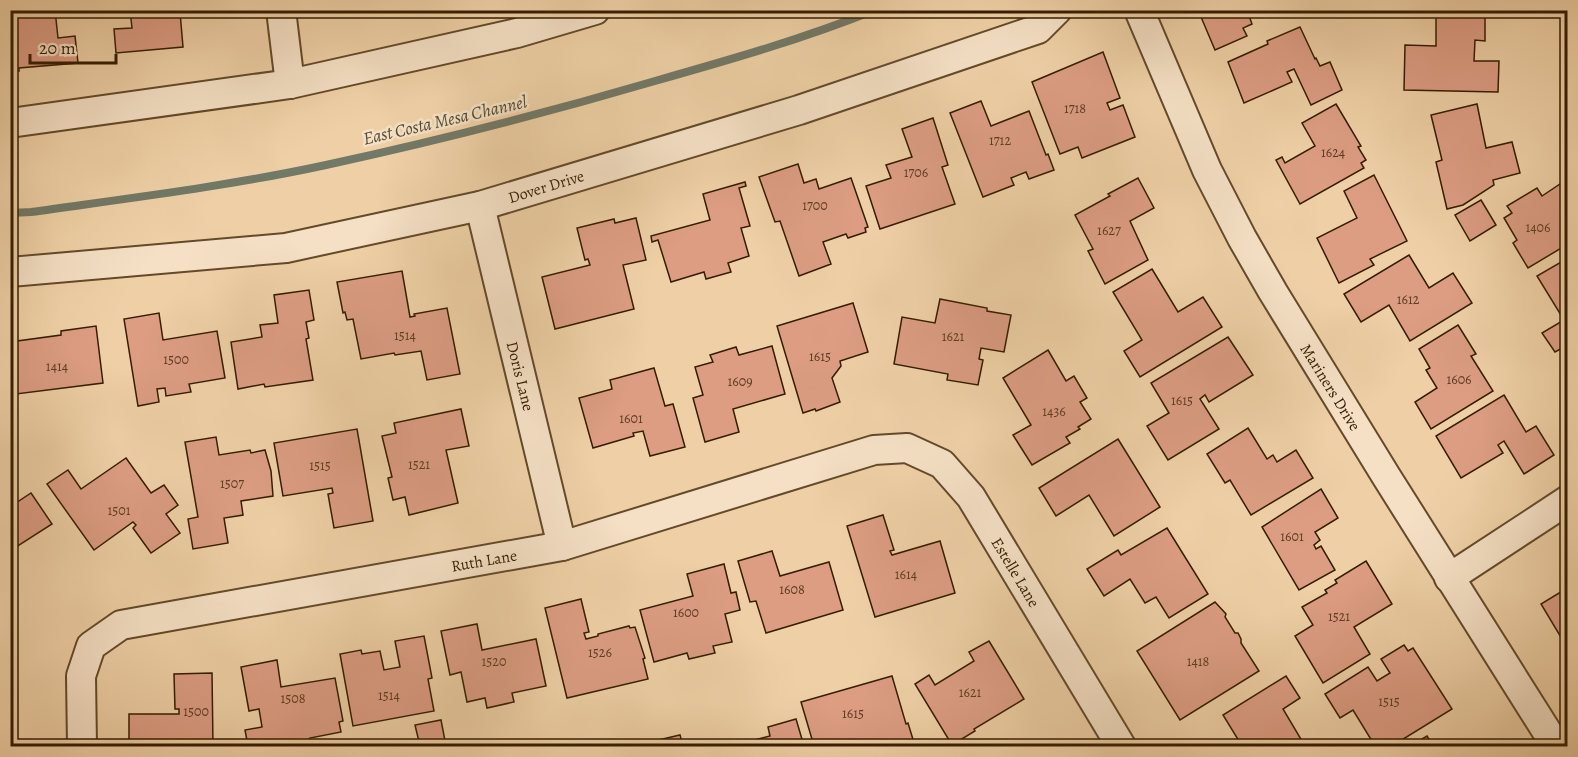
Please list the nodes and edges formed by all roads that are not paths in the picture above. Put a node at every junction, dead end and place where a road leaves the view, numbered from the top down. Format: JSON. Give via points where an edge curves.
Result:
{"nodes":[{"id":1,"x":281,"y":10,"type":"edge"},
{"id":2,"x":595,"y":10,"type":"edge"},
{"id":3,"x":1057,"y":10,"type":"edge"},
{"id":4,"x":1139,"y":10,"type":"edge"},
{"id":5,"x":290,"y":84,"type":"junction"},
{"id":6,"x":10,"y":123,"type":"edge"},
{"id":7,"x":480,"y":206,"type":"junction"},
{"id":8,"x":10,"y":272,"type":"edge"},
{"id":9,"x":874,"y":450,"type":"joint"},
{"id":10,"x":1568,"y":500,"type":"edge"},
{"id":11,"x":562,"y":546,"type":"junction"},
{"id":12,"x":1449,"y":578,"type":"junction"},
{"id":13,"x":1113,"y":744,"type":"edge"},
{"id":14,"x":82,"y":747,"type":"edge"},
{"id":15,"x":1556,"y":747,"type":"edge"}],
"edges":[{"from":1,"to":5,"type":"street"},
{"from":2,"to":5,"type":"street","via":[[517,33]]},
{"from":3,"to":7,"type":"street","name":"Dover Drive","via":[[1038,29],[1015,37],[799,110]]},
{"from":4,"to":12,"type":"street","name":"Mariners Drive","via":[[1207,170],[1242,238]]},
{"from":5,"to":6,"type":"street"},
{"from":7,"to":8,"type":"street","name":"Dover Drive","via":[[286,248]]},
{"from":7,"to":11,"type":"street","name":"Doris Lane"},
{"from":9,"to":11,"type":"street","name":"Ruth Lane"},
{"from":9,"to":13,"type":"street","name":"Estelle Lane","via":[[907,448],[942,464],[970,497]]},
{"from":10,"to":12,"type":"street"},
{"from":11,"to":14,"type":"street","name":"Ruth Lane","via":[[121,625],[91,646],[81,676]]},
{"from":12,"to":15,"type":"street","name":"Mariners Drive"}]}
